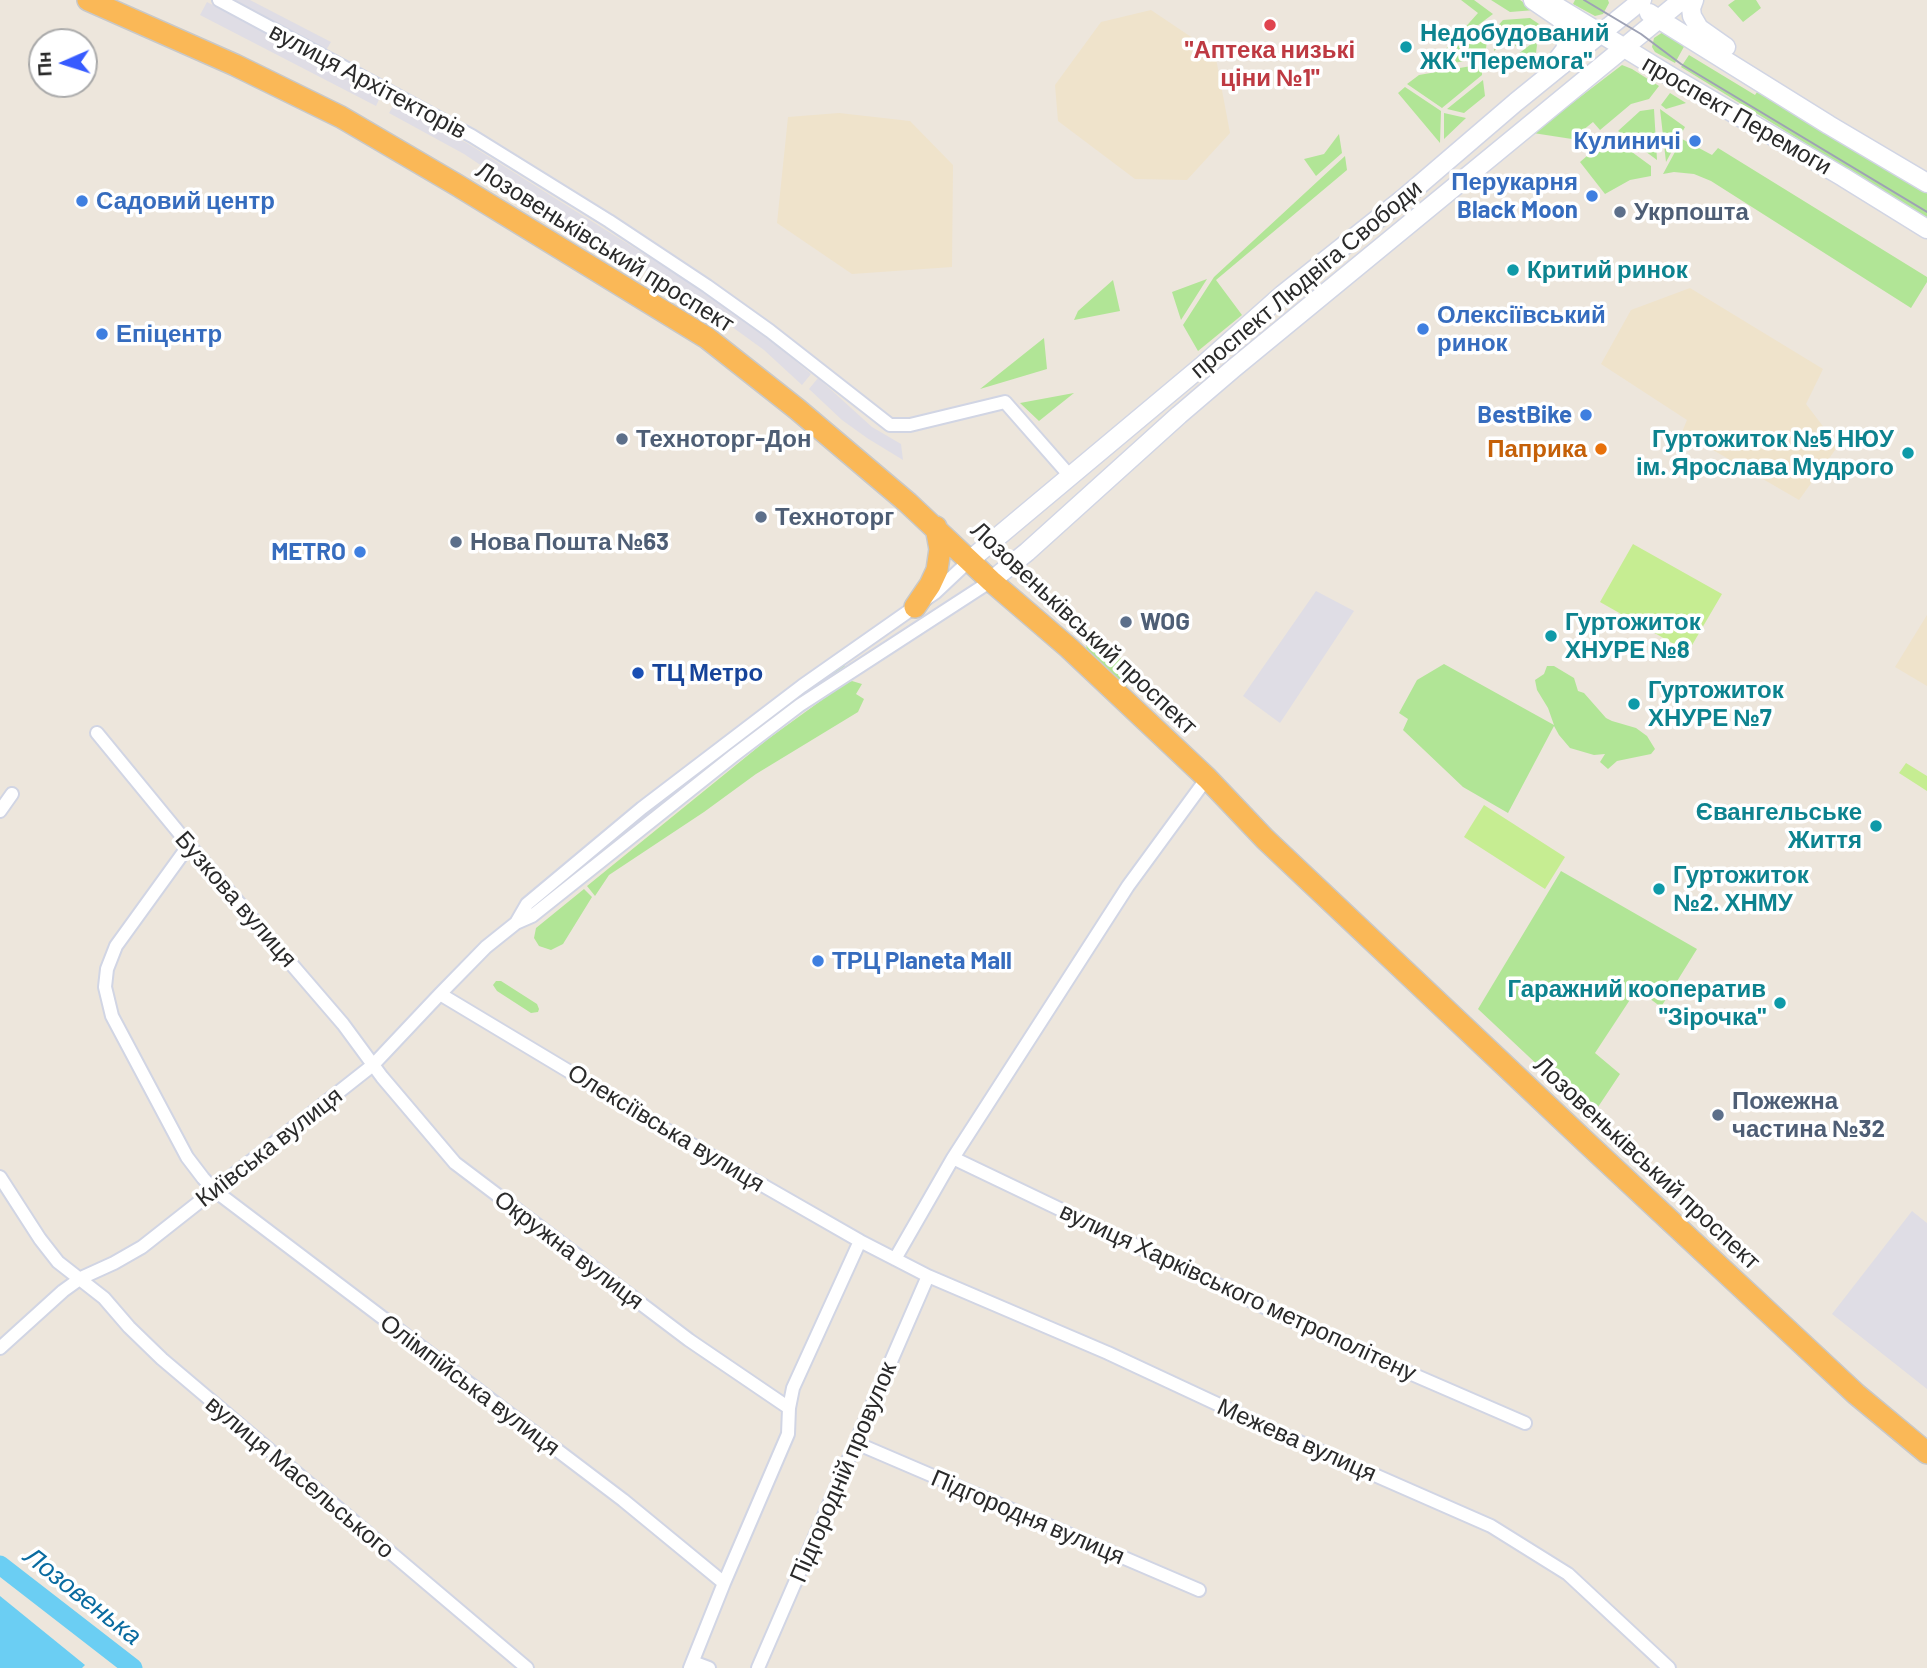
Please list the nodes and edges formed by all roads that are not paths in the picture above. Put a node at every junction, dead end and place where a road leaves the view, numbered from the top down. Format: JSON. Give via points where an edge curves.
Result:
{"nodes":[{"id":1,"x":88,"y":0,"type":"edge"},
{"id":2,"x":219,"y":0,"type":"edge"},
{"id":3,"x":1533,"y":0,"type":"edge"},
{"id":4,"x":1546,"y":0,"type":"edge"},
{"id":5,"x":1682,"y":0,"type":"edge"},
{"id":6,"x":1694,"y":0,"type":"edge"},
{"id":7,"x":1636,"y":2,"type":"edge"},
{"id":8,"x":1659,"y":19,"type":"junction"},
{"id":9,"x":1602,"y":34,"type":"junction"},
{"id":10,"x":1625,"y":48,"type":"junction"},
{"id":11,"x":1531,"y":90,"type":"junction"},
{"id":12,"x":1814,"y":115,"type":"junction"},
{"id":13,"x":1927,"y":183,"type":"edge"},
{"id":14,"x":1927,"y":229,"type":"edge"},
{"id":15,"x":1070,"y":476,"type":"junction"},
{"id":16,"x":936,"y":527,"type":"junction"},
{"id":17,"x":970,"y":560,"type":"junction"},
{"id":18,"x":991,"y":580,"type":"junction"},
{"id":19,"x":915,"y":607,"type":"junction"},
{"id":20,"x":862,"y":644,"type":"junction"},
{"id":21,"x":873,"y":657,"type":"junction"},
{"id":22,"x":97,"y":733,"type":"dead end"},
{"id":23,"x":1207,"y":778,"type":"junction"},
{"id":24,"x":12,"y":794,"type":"dead end"},
{"id":25,"x":0,"y":811,"type":"edge"},
{"id":26,"x":189,"y":845,"type":"junction"},
{"id":27,"x":516,"y":923,"type":"junction"},
{"id":28,"x":440,"y":994,"type":"junction"},
{"id":29,"x":373,"y":1065,"type":"junction"},
{"id":30,"x":953,"y":1158,"type":"junction"},
{"id":31,"x":0,"y":1177,"type":"edge"},
{"id":32,"x":214,"y":1190,"type":"junction"},
{"id":33,"x":860,"y":1241,"type":"junction"},
{"id":34,"x":895,"y":1259,"type":"junction"},
{"id":35,"x":928,"y":1276,"type":"junction"},
{"id":36,"x":81,"y":1278,"type":"junction"},
{"id":37,"x":0,"y":1348,"type":"edge"},
{"id":38,"x":789,"y":1408,"type":"junction"},
{"id":39,"x":1525,"y":1423,"type":"dead end"},
{"id":40,"x":856,"y":1443,"type":"junction"},
{"id":41,"x":1927,"y":1453,"type":"edge"},
{"id":42,"x":724,"y":1583,"type":"junction"},
{"id":43,"x":1199,"y":1590,"type":"dead end"},
{"id":44,"x":691,"y":1665,"type":"edge"},
{"id":45,"x":527,"y":1668,"type":"edge"},
{"id":46,"x":709,"y":1668,"type":"edge"},
{"id":47,"x":758,"y":1668,"type":"edge"},
{"id":48,"x":1669,"y":1668,"type":"edge"}],
"edges":[{"from":1,"to":16,"type":"highway","name":"Лозовеньківський проспект","via":[[341,117],[668,313],[777,393]]},
{"from":2,"to":15,"type":"street","name":"вулиця Архітекторів","via":[[472,136],[609,221],[770,331],[890,425],[910,425],[1005,402]]},
{"from":3,"to":11,"type":"main road","via":[[1564,23],[1567,41],[1565,50]]},
{"from":4,"to":9,"type":"main road","name":"проспект Перемоги"},
{"from":5,"to":8,"type":"main road","name":"проспект Людвіга Свободи"},
{"from":6,"to":12,"type":"main road","via":[[1692,16],[1699,28],[1776,77]]},
{"from":7,"to":8,"type":"main road","name":"проспект Перемоги"},
{"from":7,"to":9,"type":"main road","name":"проспект Людвіга Свободи"},
{"from":8,"to":10,"type":"main road","name":"проспект Людвіга Свободи"},
{"from":8,"to":12,"type":"main road","name":"проспект Перемоги"},
{"from":9,"to":10,"type":"main road","name":"проспект Перемоги"},
{"from":9,"to":11,"type":"main road","name":"проспект Людвіга Свободи"},
{"from":10,"to":14,"type":"main road","name":"проспект Перемоги"},
{"from":10,"to":18,"type":"main road","name":"проспект Людвіга Свободи","via":[[1216,383]]},
{"from":11,"to":15,"type":"main road","name":"проспект Людвіга Свободи"},
{"from":12,"to":13,"type":"main road","name":"проспект Перемоги"},
{"from":15,"to":17,"type":"main road","name":"проспект Людвіга Свободи"},
{"from":16,"to":17,"type":"highway","name":"Лозовеньківський проспект"},
{"from":16,"to":19,"type":"highway","via":[[937,570]]},
{"from":17,"to":18,"type":"highway","name":"Лозовеньківський проспект"},
{"from":17,"to":19,"type":"street"},
{"from":18,"to":21,"type":"street"},
{"from":18,"to":23,"type":"highway","name":"Лозовеньківський проспект"},
{"from":19,"to":20,"type":"street"},
{"from":20,"to":21,"type":"street"},
{"from":20,"to":27,"type":"street","via":[[642,808],[527,904]]},
{"from":21,"to":27,"type":"street","via":[[800,705],[532,916]]},
{"from":22,"to":26,"type":"street","name":"Бузкова вулиця"},
{"from":23,"to":30,"type":"street","via":[[1128,886]]},
{"from":23,"to":41,"type":"highway","name":"Лозовеньківський проспект","via":[[1265,839],[1588,1144],[1856,1394]]},
{"from":24,"to":25,"type":"street"},
{"from":26,"to":29,"type":"street","name":"Бузкова вулиця"},
{"from":26,"to":32,"type":"street","name":"Олімпійська вулиця","via":[[116,946],[105,987],[112,1016],[187,1157]]},
{"from":27,"to":28,"type":"street","name":"Київська вулиця"},
{"from":28,"to":29,"type":"street","name":"Київська вулиця"},
{"from":28,"to":33,"type":"street","name":"Олексіївська вулиця"},
{"from":29,"to":32,"type":"street","name":"Київська вулиця"},
{"from":29,"to":38,"type":"street","name":"Окружна вулиця","via":[[455,1163],[689,1340]]},
{"from":30,"to":34,"type":"street"},
{"from":30,"to":39,"type":"street","name":"вулиця Харківського метрополітену","via":[[1331,1339]]},
{"from":31,"to":36,"type":"street","name":"вулиця Масельського","via":[[58,1262]]},
{"from":32,"to":36,"type":"street","name":"Київська вулиця","via":[[142,1247]]},
{"from":32,"to":42,"type":"street","name":"Олімпійська вулиця","via":[[623,1500]]},
{"from":33,"to":34,"type":"street","name":"Олексіївська вулиця"},
{"from":33,"to":38,"type":"street","via":[[793,1388]]},
{"from":34,"to":35,"type":"street","name":"Межева вулиця"},
{"from":35,"to":40,"type":"street","name":"Підгородній провулок"},
{"from":35,"to":48,"type":"street","name":"Межева вулиця","via":[[1491,1527],[1568,1574]]},
{"from":36,"to":37,"type":"street","name":"Київська вулиця"},
{"from":36,"to":45,"type":"street","name":"вулиця Масельського","via":[[162,1359]]},
{"from":38,"to":42,"type":"street","via":[[788,1434]]},
{"from":40,"to":43,"type":"street","name":"Підгородня вулиця"},
{"from":40,"to":47,"type":"street","name":"Підгородній провулок"},
{"from":42,"to":44,"type":"street"},
{"from":44,"to":46,"type":"street"}]}
